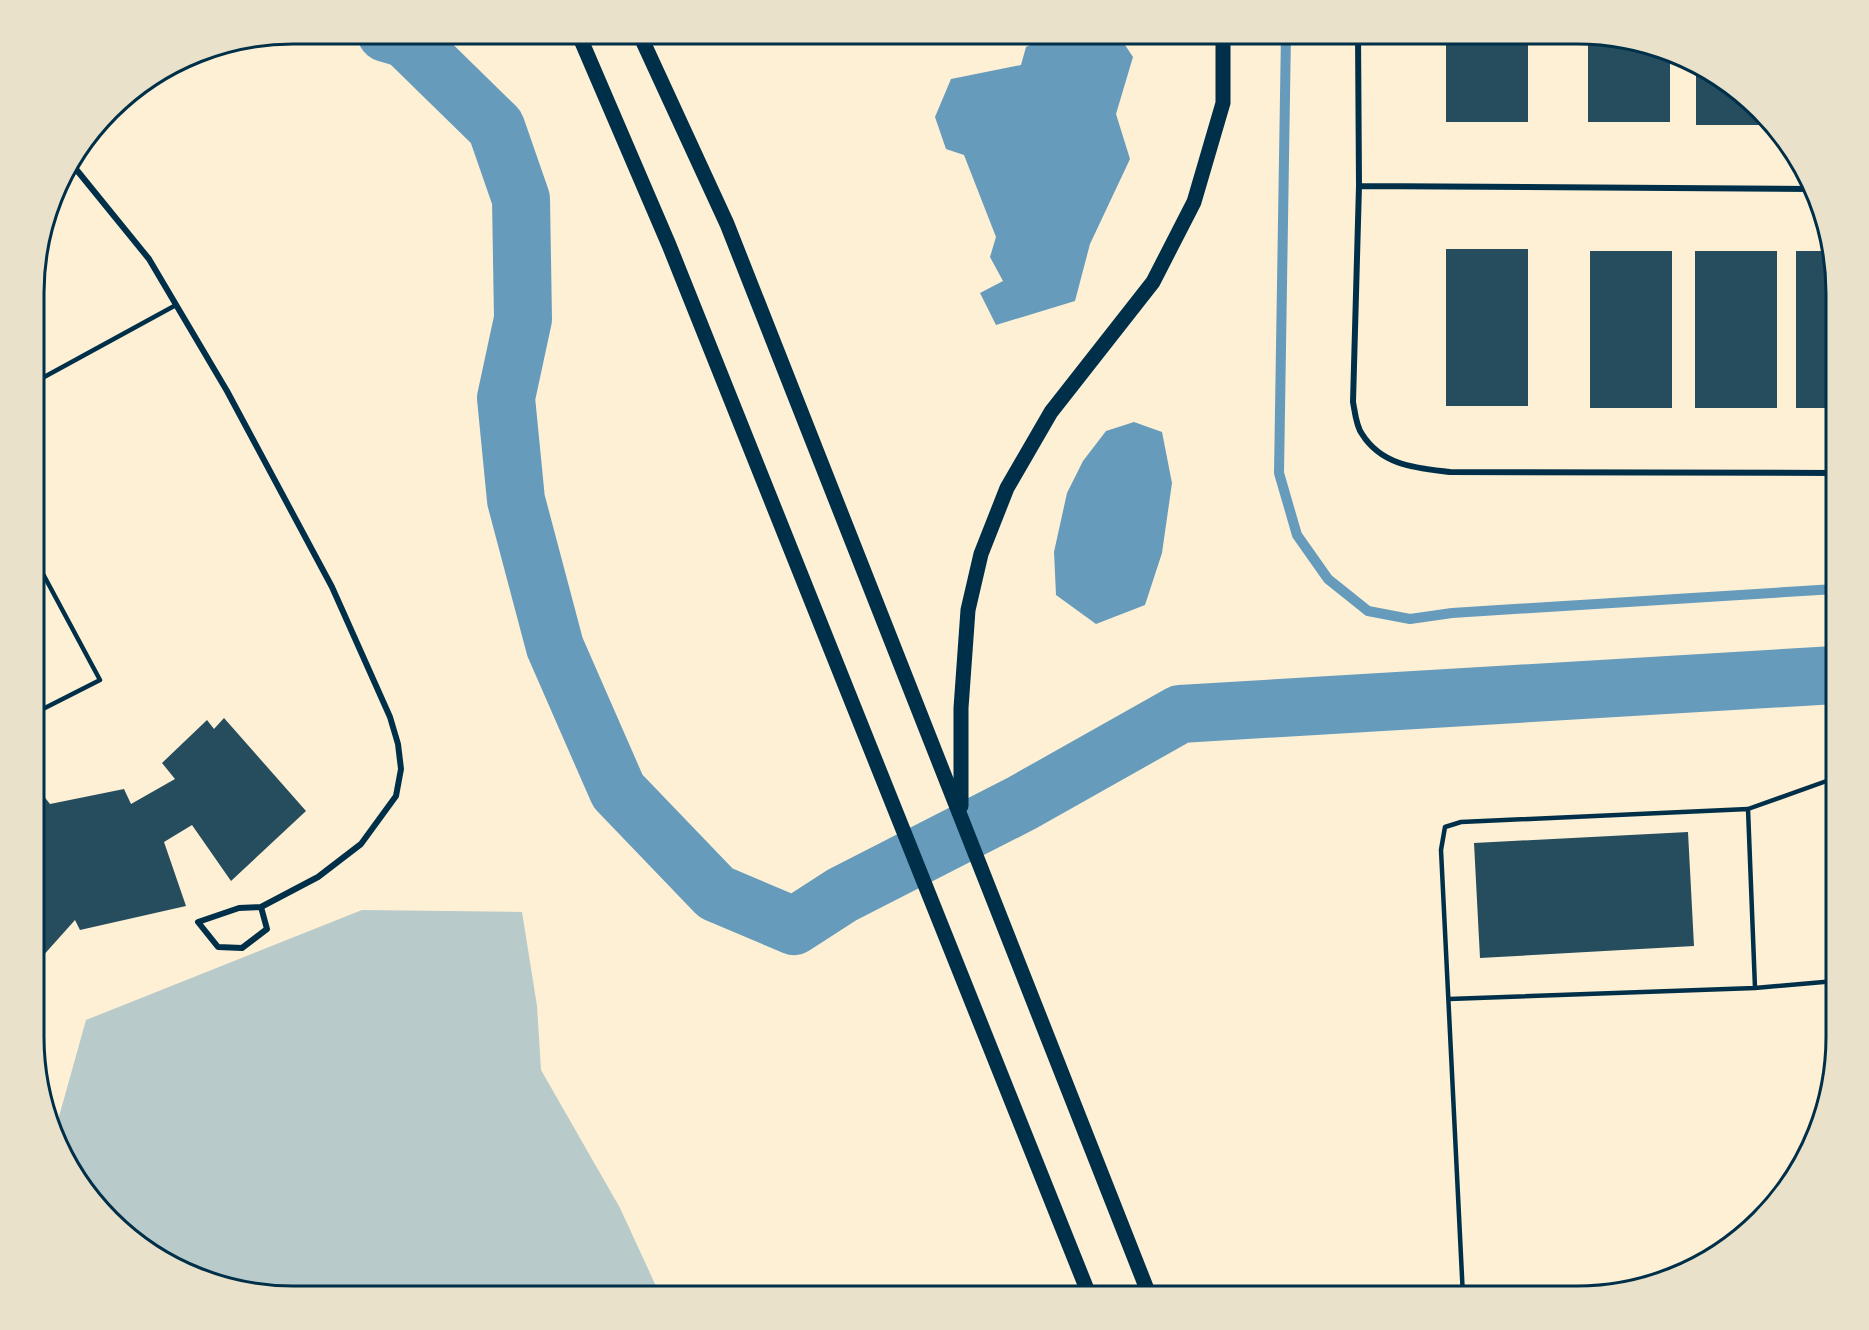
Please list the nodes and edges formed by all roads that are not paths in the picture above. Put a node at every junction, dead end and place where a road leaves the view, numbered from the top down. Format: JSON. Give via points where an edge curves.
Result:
{"nodes":[{"id":1,"x":584,"y":44,"type":"edge"},
{"id":2,"x":644,"y":44,"type":"edge"},
{"id":3,"x":1222,"y":44,"type":"edge"},
{"id":4,"x":1358,"y":44,"type":"edge"},
{"id":5,"x":76,"y":169,"type":"edge"},
{"id":6,"x":1359,"y":186,"type":"junction"},
{"id":7,"x":1803,"y":189,"type":"edge"},
{"id":8,"x":176,"y":305,"type":"junction"},
{"id":9,"x":44,"y":377,"type":"edge"},
{"id":10,"x":1826,"y":473,"type":"edge"},
{"id":11,"x":44,"y":576,"type":"edge"},
{"id":12,"x":44,"y":708,"type":"edge"},
{"id":13,"x":1826,"y":781,"type":"edge"},
{"id":14,"x":1748,"y":809,"type":"junction"},
{"id":15,"x":961,"y":813,"type":"junction"},
{"id":16,"x":261,"y":907,"type":"junction"},
{"id":17,"x":1826,"y":982,"type":"edge"},
{"id":18,"x":1755,"y":988,"type":"junction"},
{"id":19,"x":1449,"y":999,"type":"junction"},
{"id":20,"x":1086,"y":1286,"type":"edge"},
{"id":21,"x":1146,"y":1286,"type":"edge"},
{"id":22,"x":1462,"y":1286,"type":"edge"}],
"edges":[{"from":1,"to":20,"type":"main road","via":[[674,256]]},
{"from":2,"to":15,"type":"main road","via":[[727,224]]},
{"from":3,"to":15,"type":"main road","via":[[1223,103],[1194,202],[1153,282],[1051,412],[1006,488],[981,554],[968,610],[961,708]]},
{"from":4,"to":6,"type":"street"},
{"from":5,"to":8,"type":"street","via":[[149,259]]},
{"from":6,"to":7,"type":"street"},
{"from":6,"to":10,"type":"street","via":[[1353,402],[1362,434],[1387,459],[1406,467],[1450,472]]},
{"from":8,"to":9,"type":"lane"},
{"from":8,"to":16,"type":"street","via":[[332,586],[390,717],[398,744],[401,769],[396,796],[361,844],[318,877]]},
{"from":11,"to":12,"type":"lane","via":[[100,680]]},
{"from":13,"to":14,"type":"lane"},
{"from":14,"to":18,"type":"lane"},
{"from":14,"to":19,"type":"lane","via":[[1461,822],[1445,827],[1441,850]]},
{"from":15,"to":21,"type":"main road"},
{"from":16,"to":16,"type":"street","via":[[239,908],[198,922],[218,947],[242,948],[267,929]]},
{"from":17,"to":18,"type":"lane"},
{"from":18,"to":19,"type":"lane"},
{"from":19,"to":22,"type":"lane"}]}
